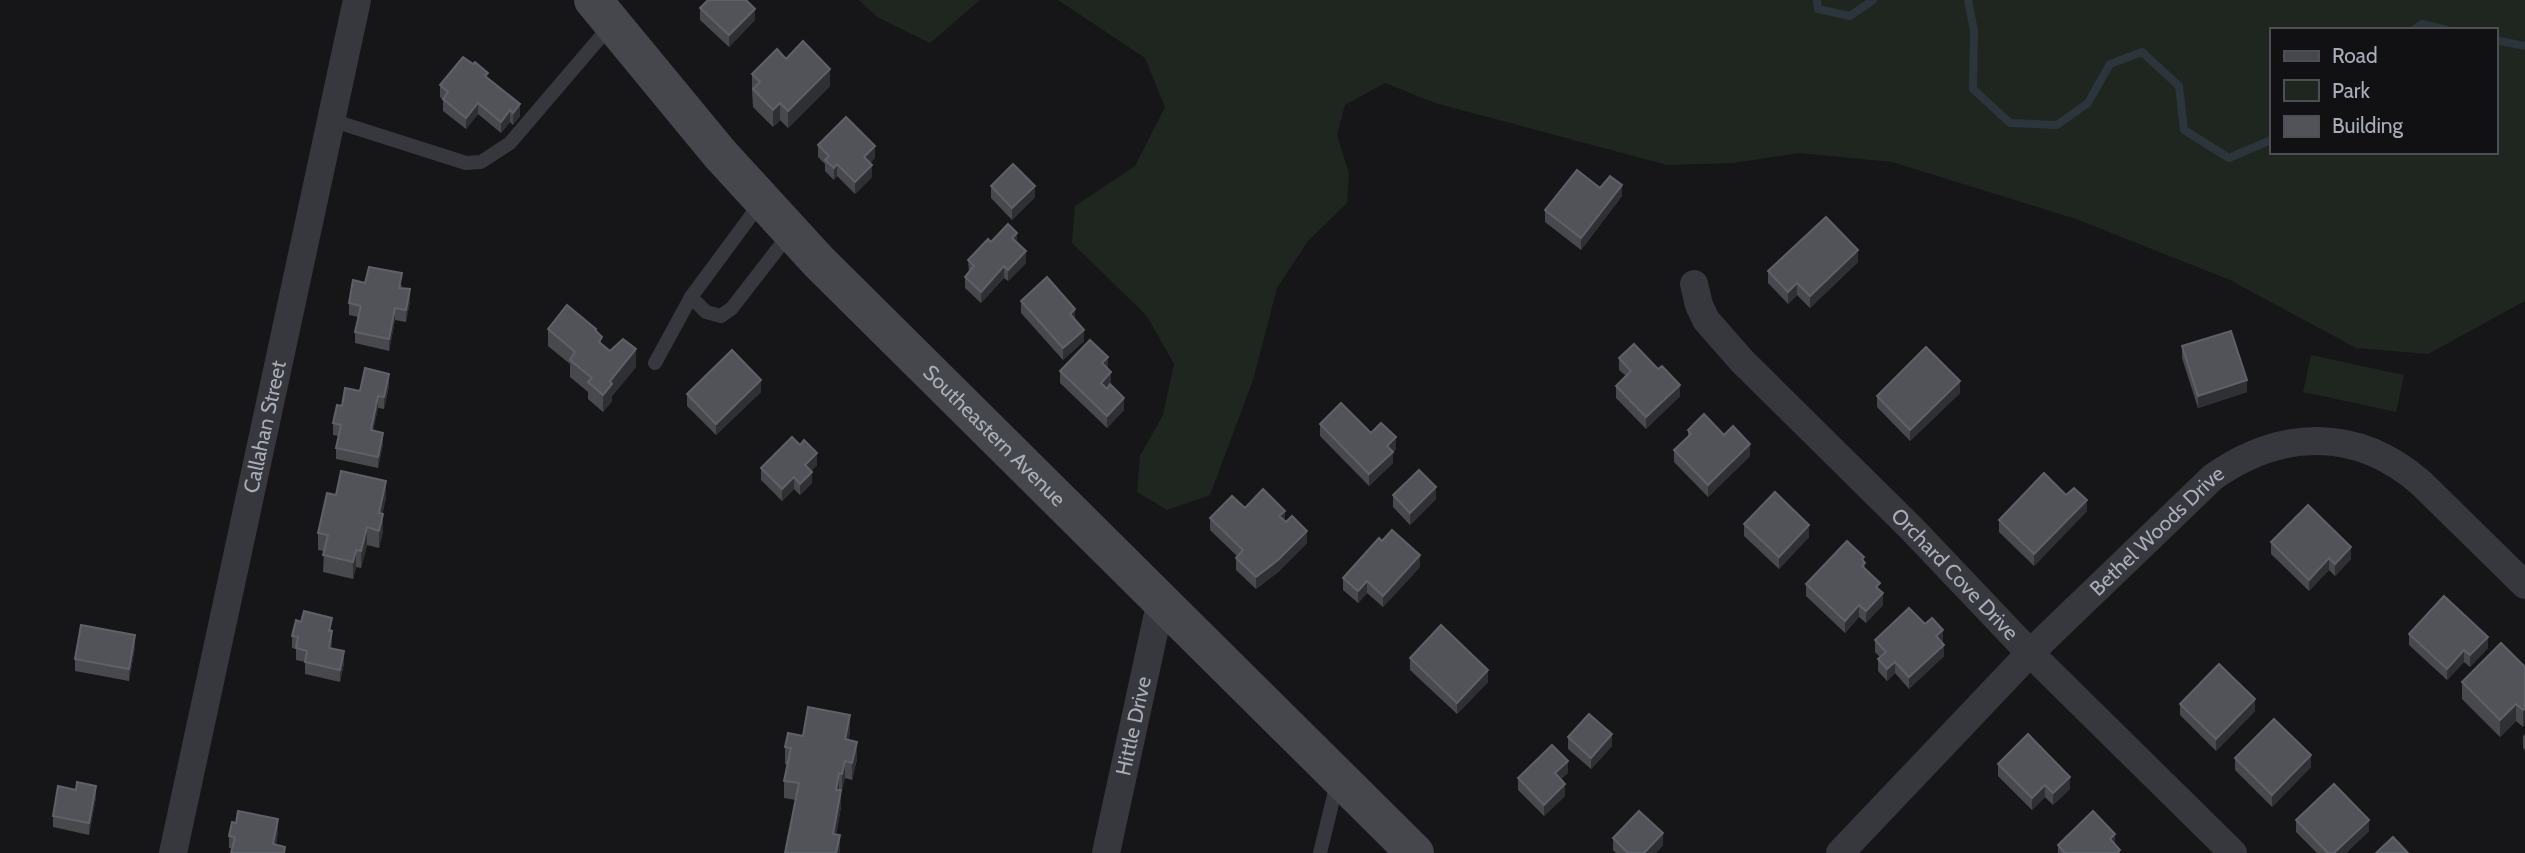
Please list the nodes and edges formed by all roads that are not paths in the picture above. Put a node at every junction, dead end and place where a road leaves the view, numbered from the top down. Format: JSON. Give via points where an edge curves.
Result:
{"nodes":[{"id":1,"x":357,"y":0,"type":"edge"},
{"id":2,"x":602,"y":12,"type":"edge"},
{"id":3,"x":331,"y":120,"type":"junction"},
{"id":4,"x":763,"y":201,"type":"junction"},
{"id":5,"x":791,"y":231,"type":"junction"},
{"id":6,"x":1694,"y":284,"type":"dead end"},
{"id":7,"x":691,"y":296,"type":"junction"},
{"id":8,"x":655,"y":363,"type":"dead end"},
{"id":9,"x":2525,"y":585,"type":"edge"},
{"id":10,"x":1161,"y":600,"type":"junction"},
{"id":11,"x":2031,"y":653,"type":"junction"},
{"id":12,"x":1338,"y":776,"type":"junction"},
{"id":13,"x":173,"y":853,"type":"edge"},
{"id":14,"x":1106,"y":853,"type":"edge"},
{"id":15,"x":1320,"y":853,"type":"edge"},
{"id":16,"x":1415,"y":853,"type":"edge"},
{"id":17,"x":1840,"y":853,"type":"edge"},
{"id":18,"x":2233,"y":853,"type":"edge"}],
"edges":[{"from":1,"to":3,"type":"street","name":"Callahan Street"},
{"from":2,"to":3,"type":"lane","via":[[510,143],[481,162],[466,163]]},
{"from":2,"to":4,"type":"street","name":"Southeastern Avenue"},
{"from":3,"to":13,"type":"street","name":"Callahan Street"},
{"from":4,"to":5,"type":"street","name":"Southeastern Avenue"},
{"from":4,"to":7,"type":"lane"},
{"from":5,"to":7,"type":"lane","via":[[721,316],[706,313]]},
{"from":5,"to":10,"type":"street","name":"Southeastern Avenue"},
{"from":6,"to":11,"type":"street","name":"Orchard Cove Drive","via":[[1706,320],[1742,360]]},
{"from":7,"to":8,"type":"lane"},
{"from":9,"to":11,"type":"street","name":"Bethel Woods Drive","via":[[2403,468],[2351,444],[2290,443],[2236,461],[2213,477]]},
{"from":10,"to":12,"type":"street","name":"Southeastern Avenue"},
{"from":10,"to":14,"type":"street","name":"Hittle Drive"},
{"from":11,"to":17,"type":"street","name":"Bethel Woods Drive"},
{"from":11,"to":18,"type":"street","name":"Orchard Cove Drive"},
{"from":12,"to":15,"type":"lane"},
{"from":12,"to":16,"type":"street","name":"Southeastern Avenue"}]}
